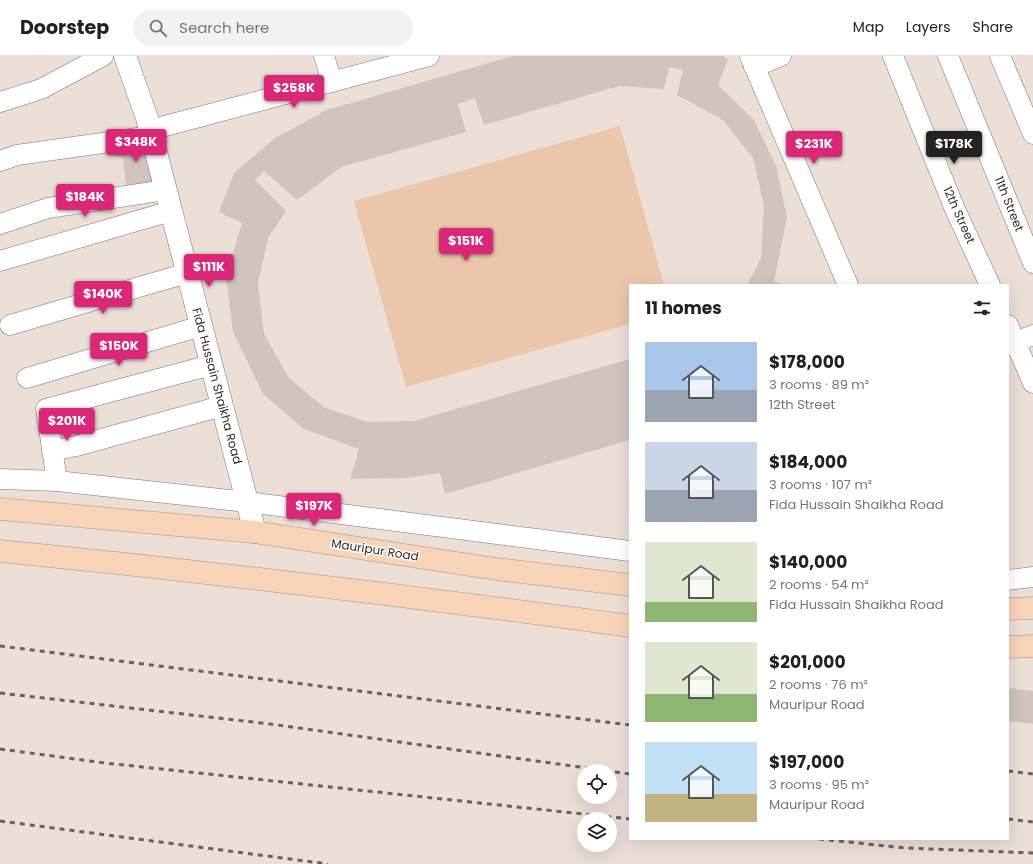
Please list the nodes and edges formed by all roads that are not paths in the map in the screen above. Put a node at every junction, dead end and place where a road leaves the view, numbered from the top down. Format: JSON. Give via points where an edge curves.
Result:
{"nodes":[{"id":1,"x":103,"y":56,"type":"edge"},
{"id":2,"x":125,"y":56,"type":"edge"},
{"id":3,"x":324,"y":56,"type":"edge"},
{"id":4,"x":430,"y":56,"type":"edge"},
{"id":5,"x":782,"y":56,"type":"edge"},
{"id":6,"x":893,"y":56,"type":"edge"},
{"id":7,"x":948,"y":56,"type":"edge"},
{"id":8,"x":1000,"y":56,"type":"edge"},
{"id":9,"x":395,"y":60,"type":"edge"},
{"id":10,"x":752,"y":62,"type":"edge"},
{"id":11,"x":332,"y":82,"type":"junction"},
{"id":12,"x":0,"y":102,"type":"edge"},
{"id":13,"x":151,"y":133,"type":"junction"},
{"id":14,"x":1033,"y":134,"type":"edge"},
{"id":15,"x":0,"y":161,"type":"edge"},
{"id":16,"x":166,"y":190,"type":"junction"},
{"id":17,"x":171,"y":211,"type":"junction"},
{"id":18,"x":0,"y":224,"type":"edge"},
{"id":19,"x":0,"y":260,"type":"edge"},
{"id":20,"x":1033,"y":263,"type":"edge"},
{"id":21,"x":187,"y":273,"type":"junction"},
{"id":22,"x":848,"y":284,"type":"edge"},
{"id":23,"x":990,"y":284,"type":"edge"},
{"id":24,"x":10,"y":326,"type":"dead end"},
{"id":25,"x":201,"y":326,"type":"junction"},
{"id":26,"x":1016,"y":337,"type":"edge"},
{"id":27,"x":211,"y":365,"type":"junction"},
{"id":28,"x":27,"y":378,"type":"dead end"},
{"id":29,"x":1033,"y":383,"type":"edge"},
{"id":30,"x":222,"y":406,"type":"junction"},
{"id":31,"x":52,"y":451,"type":"junction"},
{"id":32,"x":0,"y":479,"type":"edge"},
{"id":33,"x":57,"y":481,"type":"junction"},
{"id":34,"x":247,"y":502,"type":"junction"},
{"id":35,"x":0,"y":509,"type":"edge"},
{"id":36,"x":255,"y":532,"type":"junction"},
{"id":37,"x":629,"y":551,"type":"edge"},
{"id":38,"x":0,"y":552,"type":"edge"},
{"id":39,"x":1033,"y":577,"type":"edge"},
{"id":40,"x":1009,"y":580,"type":"edge"},
{"id":41,"x":629,"y":585,"type":"edge"},
{"id":42,"x":1033,"y":608,"type":"edge"},
{"id":43,"x":1009,"y":610,"type":"edge"},
{"id":44,"x":629,"y":626,"type":"edge"},
{"id":45,"x":1033,"y":646,"type":"edge"},
{"id":46,"x":1009,"y":647,"type":"edge"}],
"edges":[{"from":1,"to":12,"type":"street","via":[[41,89]]},
{"from":2,"to":13,"type":"street","name":"Fida Hussain Shaikha Road"},
{"from":3,"to":11,"type":"street"},
{"from":4,"to":9,"type":"street"},
{"from":5,"to":10,"type":"street"},
{"from":6,"to":23,"type":"street","name":"12th Street","via":[[954,207]]},
{"from":7,"to":20,"type":"street","name":"11th Street"},
{"from":8,"to":14,"type":"street"},
{"from":9,"to":11,"type":"street"},
{"from":10,"to":22,"type":"street"},
{"from":11,"to":13,"type":"street"},
{"from":13,"to":15,"type":"street","via":[[17,155]]},
{"from":13,"to":16,"type":"street","name":"Fida Hussain Shaikha Road"},
{"from":16,"to":17,"type":"street","name":"Fida Hussain Shaikha Road"},
{"from":16,"to":18,"type":"street","via":[[48,208]]},
{"from":17,"to":19,"type":"street"},
{"from":17,"to":21,"type":"street","name":"Fida Hussain Shaikha Road"},
{"from":21,"to":24,"type":"street"},
{"from":21,"to":25,"type":"street","name":"Fida Hussain Shaikha Road"},
{"from":25,"to":27,"type":"street","name":"Fida Hussain Shaikha Road"},
{"from":25,"to":28,"type":"street"},
{"from":26,"to":29,"type":"street"},
{"from":27,"to":30,"type":"street","name":"Fida Hussain Shaikha Road"},
{"from":27,"to":31,"type":"street","via":[[46,409]]},
{"from":30,"to":31,"type":"street"},
{"from":30,"to":34,"type":"street","name":"Fida Hussain Shaikha Road"},
{"from":31,"to":33,"type":"street"},
{"from":32,"to":33,"type":"street"},
{"from":33,"to":34,"type":"street"},
{"from":34,"to":36,"type":"street","name":"Fida Hussain Shaikha Road"},
{"from":34,"to":37,"type":"street"},
{"from":35,"to":36,"type":"highway","name":"Mauripur Road"},
{"from":36,"to":41,"type":"highway","name":"Mauripur Road","via":[[496,569]]},
{"from":38,"to":44,"type":"highway","via":[[179,569]]},
{"from":39,"to":40,"type":"street"},
{"from":42,"to":43,"type":"highway"},
{"from":45,"to":46,"type":"highway"}]}
